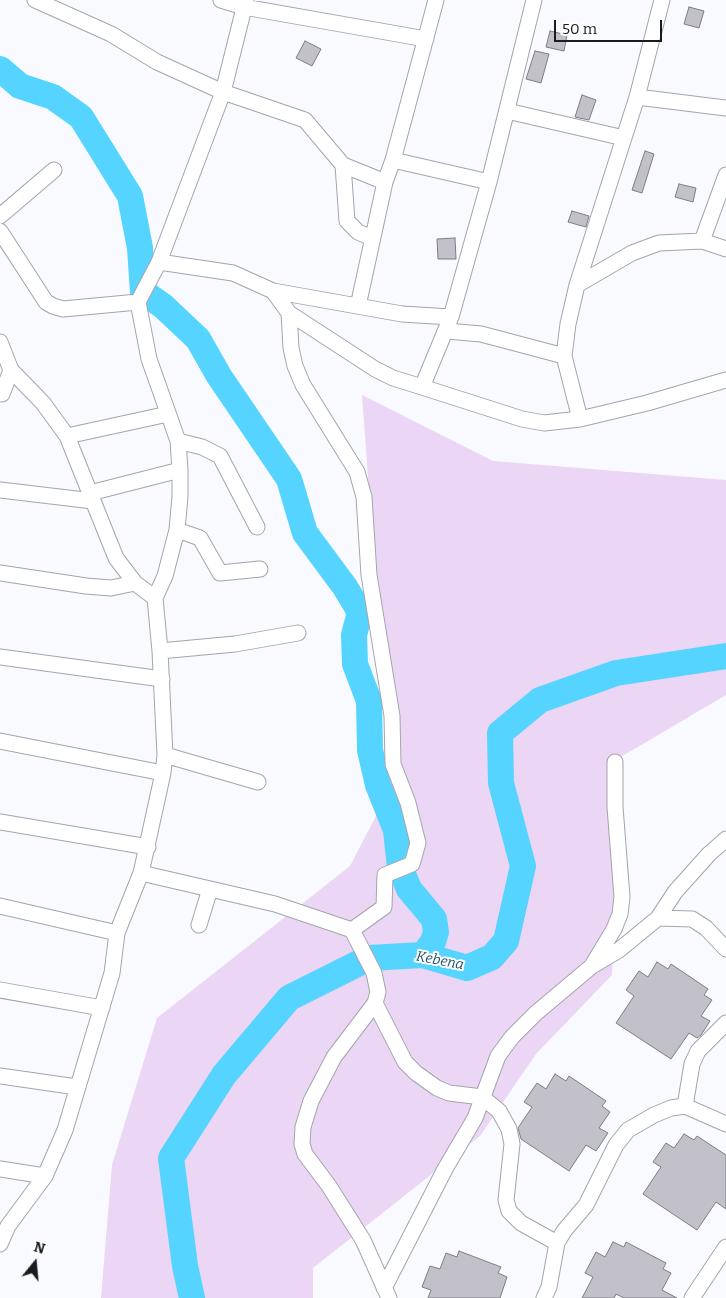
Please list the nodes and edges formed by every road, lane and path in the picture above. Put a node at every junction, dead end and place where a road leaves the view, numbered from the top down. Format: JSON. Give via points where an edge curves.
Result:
{"nodes":[{"id":1,"x":36,"y":0,"type":"edge"},
{"id":2,"x":221,"y":0,"type":"edge"},
{"id":3,"x":436,"y":0,"type":"edge"},
{"id":4,"x":534,"y":0,"type":"edge"},
{"id":5,"x":662,"y":0,"type":"edge"},
{"id":6,"x":245,"y":4,"type":"edge"},
{"id":7,"x":426,"y":40,"type":"junction"},
{"id":8,"x":223,"y":92,"type":"junction"},
{"id":9,"x":637,"y":97,"type":"junction"},
{"id":10,"x":726,"y":108,"type":"edge"},
{"id":11,"x":507,"y":111,"type":"junction"},
{"id":12,"x":624,"y":138,"type":"junction"},
{"id":13,"x":394,"y":160,"type":"junction"},
{"id":14,"x":343,"y":165,"type":"junction"},
{"id":15,"x":54,"y":170,"type":"dead end"},
{"id":16,"x":726,"y":175,"type":"edge"},
{"id":17,"x":385,"y":182,"type":"junction"},
{"id":18,"x":490,"y":182,"type":"junction"},
{"id":19,"x":0,"y":216,"type":"edge"},
{"id":20,"x":0,"y":231,"type":"edge"},
{"id":21,"x":372,"y":238,"type":"junction"},
{"id":22,"x":702,"y":241,"type":"junction"},
{"id":23,"x":726,"y":248,"type":"edge"},
{"id":24,"x":159,"y":262,"type":"junction"},
{"id":25,"x":577,"y":285,"type":"junction"},
{"id":26,"x":273,"y":291,"type":"junction"},
{"id":27,"x":143,"y":294,"type":"junction"},
{"id":28,"x":358,"y":306,"type":"junction"},
{"id":29,"x":290,"y":313,"type":"junction"},
{"id":30,"x":449,"y":324,"type":"junction"},
{"id":31,"x":0,"y":342,"type":"edge"},
{"id":32,"x":564,"y":356,"type":"junction"},
{"id":33,"x":11,"y":370,"type":"junction"},
{"id":34,"x":726,"y":380,"type":"edge"},
{"id":35,"x":422,"y":387,"type":"junction"},
{"id":36,"x":1,"y":396,"type":"edge"},
{"id":37,"x":168,"y":414,"type":"junction"},
{"id":38,"x":580,"y":419,"type":"junction"},
{"id":39,"x":67,"y":436,"type":"junction"},
{"id":40,"x":178,"y":441,"type":"junction"},
{"id":41,"x":180,"y":470,"type":"junction"},
{"id":42,"x":0,"y":490,"type":"edge"},
{"id":43,"x":92,"y":497,"type":"junction"},
{"id":44,"x":256,"y":526,"type":"dead end"},
{"id":45,"x":177,"y":530,"type":"junction"},
{"id":46,"x":260,"y":569,"type":"dead end"},
{"id":47,"x":0,"y":573,"type":"edge"},
{"id":48,"x":135,"y":583,"type":"junction"},
{"id":49,"x":155,"y":598,"type":"junction"},
{"id":50,"x":298,"y":633,"type":"dead end"},
{"id":51,"x":160,"y":651,"type":"junction"},
{"id":52,"x":0,"y":657,"type":"edge"},
{"id":53,"x":162,"y":679,"type":"junction"},
{"id":54,"x":0,"y":741,"type":"edge"},
{"id":55,"x":165,"y":755,"type":"junction"},
{"id":56,"x":616,"y":762,"type":"dead end"},
{"id":57,"x":163,"y":773,"type":"junction"},
{"id":58,"x":258,"y":782,"type":"dead end"},
{"id":59,"x":0,"y":822,"type":"edge"},
{"id":60,"x":726,"y":839,"type":"edge"},
{"id":61,"x":148,"y":847,"type":"junction"},
{"id":62,"x":141,"y":873,"type":"junction"},
{"id":63,"x":210,"y":889,"type":"junction"},
{"id":64,"x":0,"y":906,"type":"edge"},
{"id":65,"x":658,"y":918,"type":"junction"},
{"id":66,"x":199,"y":925,"type":"dead end"},
{"id":67,"x":352,"y":930,"type":"junction"},
{"id":68,"x":117,"y":933,"type":"junction"},
{"id":69,"x":726,"y":949,"type":"edge"},
{"id":70,"x":592,"y":966,"type":"junction"},
{"id":71,"x":0,"y":990,"type":"edge"},
{"id":72,"x":375,"y":1003,"type":"junction"},
{"id":73,"x":102,"y":1008,"type":"junction"},
{"id":74,"x":726,"y":1023,"type":"edge"},
{"id":75,"x":0,"y":1076,"type":"edge"},
{"id":76,"x":77,"y":1087,"type":"junction"},
{"id":77,"x":482,"y":1097,"type":"junction"},
{"id":78,"x":685,"y":1106,"type":"junction"},
{"id":79,"x":726,"y":1124,"type":"edge"},
{"id":80,"x":0,"y":1169,"type":"edge"},
{"id":81,"x":45,"y":1176,"type":"junction"},
{"id":82,"x":557,"y":1243,"type":"junction"},
{"id":83,"x":0,"y":1244,"type":"edge"},
{"id":84,"x":726,"y":1247,"type":"edge"},
{"id":85,"x":387,"y":1293,"type":"edge"},
{"id":86,"x":544,"y":1298,"type":"edge"},
{"id":87,"x":692,"y":1298,"type":"edge"}],
"edges":[{"from":1,"to":8,"type":"street","via":[[111,34],[157,62]]},
{"from":2,"to":6,"type":"street"},
{"from":3,"to":7,"type":"street"},
{"from":4,"to":11,"type":"street"},
{"from":5,"to":9,"type":"street"},
{"from":6,"to":7,"type":"street"},
{"from":6,"to":8,"type":"street"},
{"from":7,"to":13,"type":"street"},
{"from":8,"to":14,"type":"street","via":[[305,120]]},
{"from":8,"to":24,"type":"street"},
{"from":9,"to":10,"type":"street"},
{"from":9,"to":12,"type":"street"},
{"from":11,"to":12,"type":"street"},
{"from":11,"to":18,"type":"street"},
{"from":12,"to":25,"type":"street"},
{"from":13,"to":17,"type":"street"},
{"from":13,"to":18,"type":"street"},
{"from":14,"to":17,"type":"street"},
{"from":14,"to":21,"type":"street","via":[[347,221],[358,232]]},
{"from":15,"to":19,"type":"street"},
{"from":16,"to":22,"type":"street"},
{"from":17,"to":21,"type":"street"},
{"from":18,"to":30,"type":"street"},
{"from":20,"to":27,"type":"street","via":[[46,302],[53,306],[62,309]]},
{"from":21,"to":28,"type":"street"},
{"from":22,"to":23,"type":"street"},
{"from":22,"to":25,"type":"street","via":[[676,240],[644,247]]},
{"from":24,"to":26,"type":"street","via":[[219,269]]},
{"from":24,"to":27,"type":"street"},
{"from":25,"to":32,"type":"street"},
{"from":26,"to":28,"type":"street"},
{"from":26,"to":29,"type":"street"},
{"from":27,"to":37,"type":"street","via":[[149,360]]},
{"from":28,"to":30,"type":"street"},
{"from":29,"to":35,"type":"street","via":[[375,368],[393,378]]},
{"from":29,"to":67,"type":"street","via":[[295,366],[303,385],[357,472],[364,496],[369,575],[392,716],[392,764],[408,803],[418,842],[415,859],[407,867],[391,872],[384,880],[384,907]]},
{"from":30,"to":32,"type":"street"},
{"from":30,"to":35,"type":"street"},
{"from":31,"to":33,"type":"street"},
{"from":32,"to":38,"type":"street"},
{"from":33,"to":36,"type":"street"},
{"from":33,"to":39,"type":"street","via":[[43,403]]},
{"from":34,"to":38,"type":"street"},
{"from":35,"to":38,"type":"street","via":[[533,422]]},
{"from":37,"to":39,"type":"street"},
{"from":37,"to":40,"type":"street"},
{"from":39,"to":43,"type":"street"},
{"from":40,"to":41,"type":"street"},
{"from":40,"to":44,"type":"street","via":[[220,456]]},
{"from":41,"to":43,"type":"street"},
{"from":41,"to":45,"type":"street"},
{"from":42,"to":43,"type":"street"},
{"from":43,"to":48,"type":"street","via":[[116,558]]},
{"from":45,"to":46,"type":"street","via":[[200,538],[220,573]]},
{"from":45,"to":49,"type":"street","via":[[165,576]]},
{"from":47,"to":48,"type":"street","via":[[111,588]]},
{"from":48,"to":49,"type":"street"},
{"from":49,"to":51,"type":"street"},
{"from":50,"to":51,"type":"street","via":[[235,644]]},
{"from":51,"to":53,"type":"street"},
{"from":52,"to":53,"type":"street"},
{"from":53,"to":55,"type":"street"},
{"from":54,"to":57,"type":"street"},
{"from":55,"to":57,"type":"street"},
{"from":55,"to":58,"type":"street"},
{"from":56,"to":70,"type":"street","via":[[615,807],[622,897],[614,929]]},
{"from":57,"to":61,"type":"street"},
{"from":59,"to":61,"type":"street"},
{"from":60,"to":65,"type":"street","via":[[675,892]]},
{"from":61,"to":62,"type":"street"},
{"from":62,"to":63,"type":"street"},
{"from":62,"to":68,"type":"street"},
{"from":63,"to":66,"type":"street"},
{"from":63,"to":67,"type":"street","via":[[275,904]]},
{"from":64,"to":68,"type":"street"},
{"from":65,"to":69,"type":"street","via":[[692,919],[706,928]]},
{"from":65,"to":70,"type":"street","via":[[620,950]]},
{"from":67,"to":72,"type":"street","via":[[374,973],[377,983]]},
{"from":68,"to":73,"type":"street","via":[[112,973]]},
{"from":70,"to":77,"type":"street","via":[[512,1037],[498,1056]]},
{"from":71,"to":73,"type":"street"},
{"from":72,"to":77,"type":"street","via":[[405,1062],[416,1073],[449,1093]]},
{"from":72,"to":85,"type":"street","via":[[334,1057],[311,1101],[302,1127],[302,1144],[305,1154],[363,1240]]},
{"from":73,"to":76,"type":"street"},
{"from":74,"to":78,"type":"street","via":[[698,1051],[692,1064]]},
{"from":75,"to":76,"type":"street"},
{"from":76,"to":81,"type":"street","via":[[65,1130]]},
{"from":77,"to":82,"type":"street","via":[[499,1111],[509,1129],[512,1144],[506,1200],[509,1211],[521,1223]]},
{"from":77,"to":85,"type":"street","via":[[475,1118],[445,1169]]},
{"from":78,"to":79,"type":"street"},
{"from":78,"to":82,"type":"street","via":[[654,1115],[628,1130],[616,1145],[586,1205]]},
{"from":80,"to":81,"type":"street"},
{"from":81,"to":83,"type":"street","via":[[8,1226]]},
{"from":82,"to":86,"type":"street"},
{"from":84,"to":87,"type":"street"}]}
